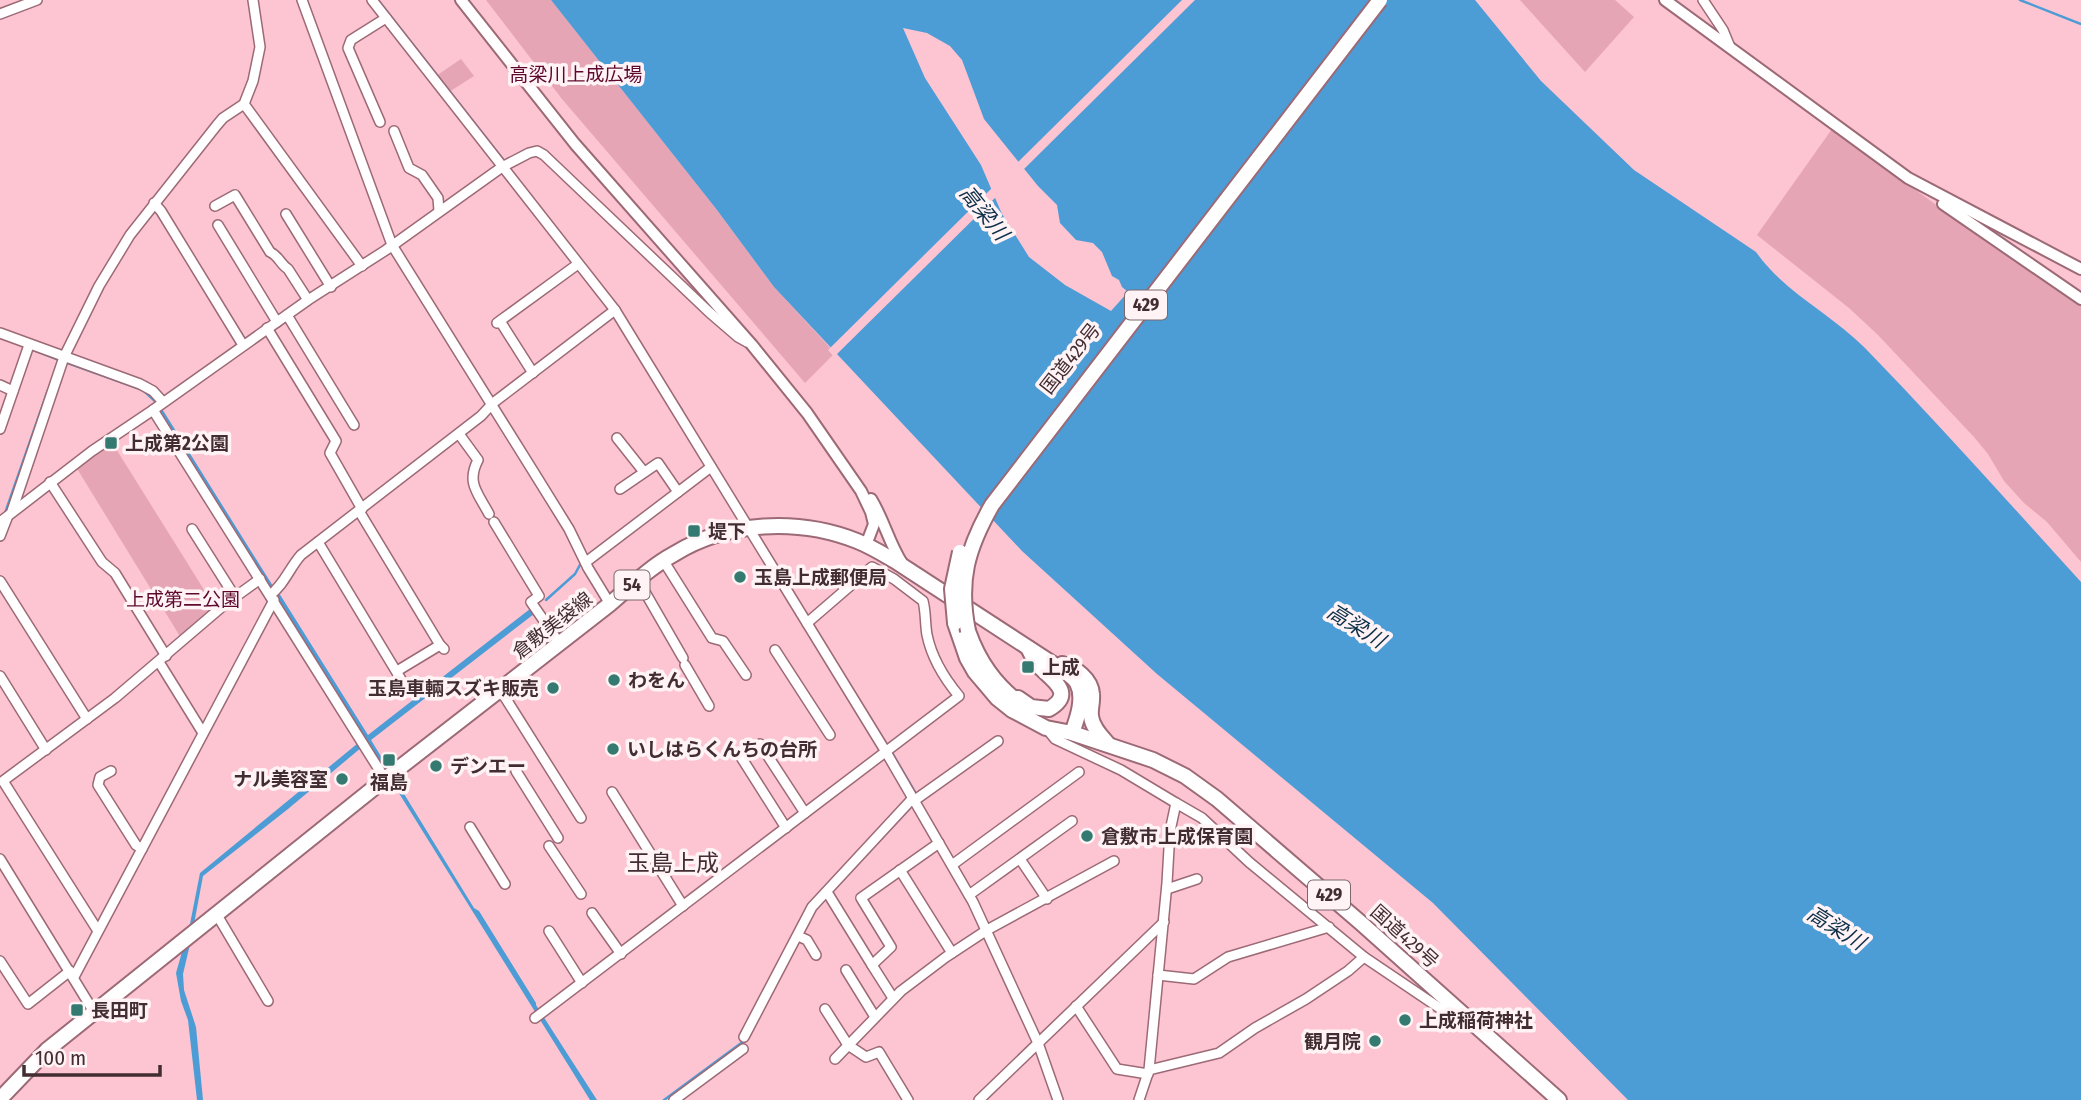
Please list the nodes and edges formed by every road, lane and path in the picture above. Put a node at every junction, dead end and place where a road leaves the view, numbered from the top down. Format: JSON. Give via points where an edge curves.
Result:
{"nodes":[{"id":1,"x":37,"y":0,"type":"edge"},
{"id":2,"x":253,"y":0,"type":"edge"},
{"id":3,"x":302,"y":0,"type":"edge"},
{"id":4,"x":372,"y":0,"type":"edge"},
{"id":5,"x":461,"y":0,"type":"edge"},
{"id":6,"x":1370,"y":0,"type":"edge"},
{"id":7,"x":1380,"y":0,"type":"edge"},
{"id":8,"x":1665,"y":0,"type":"edge"},
{"id":9,"x":1703,"y":0,"type":"edge"},
{"id":10,"x":10,"y":4,"type":"edge"},
{"id":11,"x":0,"y":14,"type":"edge"},
{"id":12,"x":386,"y":18,"type":"junction"},
{"id":13,"x":1730,"y":49,"type":"junction"},
{"id":14,"x":244,"y":104,"type":"junction"},
{"id":15,"x":380,"y":122,"type":"dead end"},
{"id":16,"x":394,"y":131,"type":"dead end"},
{"id":17,"x":502,"y":167,"type":"junction"},
{"id":18,"x":1935,"y":193,"type":"junction"},
{"id":19,"x":154,"y":203,"type":"junction"},
{"id":20,"x":215,"y":206,"type":"dead end"},
{"id":21,"x":439,"y":211,"type":"junction"},
{"id":22,"x":286,"y":214,"type":"dead end"},
{"id":23,"x":218,"y":225,"type":"dead end"},
{"id":24,"x":389,"y":248,"type":"junction"},
{"id":25,"x":578,"y":264,"type":"junction"},
{"id":26,"x":362,"y":266,"type":"junction"},
{"id":27,"x":2081,"y":269,"type":"edge"},
{"id":28,"x":331,"y":286,"type":"junction"},
{"id":29,"x":2081,"y":299,"type":"edge"},
{"id":30,"x":308,"y":300,"type":"junction"},
{"id":31,"x":615,"y":310,"type":"junction"},
{"id":32,"x":287,"y":315,"type":"junction"},
{"id":33,"x":277,"y":321,"type":"junction"},
{"id":34,"x":267,"y":328,"type":"junction"},
{"id":35,"x":0,"y":333,"type":"edge"},
{"id":36,"x":243,"y":345,"type":"junction"},
{"id":37,"x":752,"y":345,"type":"junction"},
{"id":38,"x":28,"y":347,"type":"junction"},
{"id":39,"x":63,"y":360,"type":"junction"},
{"id":40,"x":533,"y":373,"type":"junction"},
{"id":41,"x":0,"y":385,"type":"edge"},
{"id":42,"x":13,"y":391,"type":"junction"},
{"id":43,"x":159,"y":406,"type":"junction"},
{"id":44,"x":489,"y":408,"type":"junction"},
{"id":45,"x":3,"y":412,"type":"edge"},
{"id":46,"x":354,"y":425,"type":"dead end"},
{"id":47,"x":0,"y":429,"type":"edge"},
{"id":48,"x":459,"y":434,"type":"junction"},
{"id":49,"x":617,"y":438,"type":"dead end"},
{"id":50,"x":711,"y":467,"type":"junction"},
{"id":51,"x":845,"y":468,"type":"junction"},
{"id":52,"x":644,"y":472,"type":"junction"},
{"id":53,"x":50,"y":482,"type":"junction"},
{"id":54,"x":620,"y":489,"type":"dead end"},
{"id":55,"x":678,"y":492,"type":"junction"},
{"id":56,"x":360,"y":510,"type":"junction"},
{"id":57,"x":6,"y":517,"type":"edge"},
{"id":58,"x":749,"y":528,"type":"junction"},
{"id":59,"x":192,"y":529,"type":"dead end"},
{"id":60,"x":0,"y":536,"type":"edge"},
{"id":61,"x":318,"y":542,"type":"junction"},
{"id":62,"x":866,"y":545,"type":"junction"},
{"id":63,"x":663,"y":560,"type":"junction"},
{"id":64,"x":586,"y":562,"type":"junction"},
{"id":65,"x":905,"y":568,"type":"junction"},
{"id":66,"x":260,"y":579,"type":"junction"},
{"id":67,"x":638,"y":580,"type":"junction"},
{"id":68,"x":0,"y":581,"type":"edge"},
{"id":69,"x":274,"y":594,"type":"junction"},
{"id":70,"x":235,"y":597,"type":"junction"},
{"id":71,"x":610,"y":604,"type":"junction"},
{"id":72,"x":810,"y":621,"type":"junction"},
{"id":73,"x":962,"y":627,"type":"junction"},
{"id":74,"x":560,"y":644,"type":"junction"},
{"id":75,"x":1028,"y":648,"type":"junction"},
{"id":76,"x":775,"y":650,"type":"dead end"},
{"id":77,"x":163,"y":659,"type":"junction"},
{"id":78,"x":1044,"y":659,"type":"junction"},
{"id":79,"x":397,"y":671,"type":"junction"},
{"id":80,"x":746,"y":675,"type":"dead end"},
{"id":81,"x":0,"y":676,"type":"edge"},
{"id":82,"x":994,"y":680,"type":"junction"},
{"id":83,"x":402,"y":681,"type":"dead end"},
{"id":84,"x":501,"y":691,"type":"junction"},
{"id":85,"x":709,"y":706,"type":"dead end"},
{"id":86,"x":87,"y":719,"type":"junction"},
{"id":87,"x":1046,"y":728,"type":"junction"},
{"id":88,"x":203,"y":733,"type":"junction"},
{"id":89,"x":1072,"y":733,"type":"junction"},
{"id":90,"x":830,"y":735,"type":"dead end"},
{"id":91,"x":998,"y":741,"type":"dead end"},
{"id":92,"x":760,"y":744,"type":"dead end"},
{"id":93,"x":1108,"y":744,"type":"junction"},
{"id":94,"x":46,"y":750,"type":"junction"},
{"id":95,"x":886,"y":752,"type":"junction"},
{"id":96,"x":741,"y":757,"type":"dead end"},
{"id":97,"x":111,"y":771,"type":"dead end"},
{"id":98,"x":516,"y":771,"type":"dead end"},
{"id":99,"x":1079,"y":772,"type":"dead end"},
{"id":100,"x":385,"y":779,"type":"junction"},
{"id":101,"x":2,"y":783,"type":"edge"},
{"id":102,"x":612,"y":792,"type":"dead end"},
{"id":103,"x":914,"y":799,"type":"junction"},
{"id":104,"x":1176,"y":803,"type":"junction"},
{"id":105,"x":805,"y":813,"type":"junction"},
{"id":106,"x":581,"y":818,"type":"dead end"},
{"id":107,"x":1072,"y":821,"type":"dead end"},
{"id":108,"x":470,"y":827,"type":"dead end"},
{"id":109,"x":786,"y":828,"type":"junction"},
{"id":110,"x":558,"y":838,"type":"dead end"},
{"id":111,"x":939,"y":843,"type":"junction"},
{"id":112,"x":549,"y":846,"type":"dead end"},
{"id":113,"x":142,"y":849,"type":"junction"},
{"id":114,"x":0,"y":859,"type":"edge"},
{"id":115,"x":1020,"y":859,"type":"junction"},
{"id":116,"x":1114,"y":861,"type":"dead end"},
{"id":117,"x":952,"y":865,"type":"junction"},
{"id":118,"x":900,"y":870,"type":"junction"},
{"id":119,"x":1197,"y":879,"type":"dead end"},
{"id":120,"x":505,"y":884,"type":"dead end"},
{"id":121,"x":1167,"y":889,"type":"junction"},
{"id":122,"x":581,"y":894,"type":"dead end"},
{"id":123,"x":828,"y":895,"type":"junction"},
{"id":124,"x":969,"y":895,"type":"junction"},
{"id":125,"x":1047,"y":899,"type":"junction"},
{"id":126,"x":683,"y":906,"type":"junction"},
{"id":127,"x":592,"y":913,"type":"dead end"},
{"id":128,"x":217,"y":915,"type":"junction"},
{"id":129,"x":1164,"y":922,"type":"junction"},
{"id":130,"x":1329,"y":928,"type":"junction"},
{"id":131,"x":987,"y":930,"type":"junction"},
{"id":132,"x":98,"y":931,"type":"junction"},
{"id":133,"x":549,"y":931,"type":"dead end"},
{"id":134,"x":800,"y":937,"type":"junction"},
{"id":135,"x":953,"y":953,"type":"junction"},
{"id":136,"x":621,"y":954,"type":"junction"},
{"id":137,"x":816,"y":955,"type":"dead end"},
{"id":138,"x":1364,"y":957,"type":"junction"},
{"id":139,"x":0,"y":961,"type":"edge"},
{"id":140,"x":872,"y":965,"type":"junction"},
{"id":141,"x":846,"y":970,"type":"dead end"},
{"id":142,"x":72,"y":974,"type":"junction"},
{"id":143,"x":1158,"y":975,"type":"junction"},
{"id":144,"x":582,"y":983,"type":"junction"},
{"id":145,"x":893,"y":999,"type":"junction"},
{"id":146,"x":268,"y":1001,"type":"dead end"},
{"id":147,"x":1076,"y":1006,"type":"junction"},
{"id":148,"x":825,"y":1009,"type":"dead end"},
{"id":149,"x":94,"y":1012,"type":"junction"},
{"id":150,"x":1466,"y":1016,"type":"junction"},
{"id":151,"x":875,"y":1017,"type":"junction"},
{"id":152,"x":535,"y":1018,"type":"dead end"},
{"id":153,"x":744,"y":1037,"type":"dead end"},
{"id":154,"x":1038,"y":1043,"type":"junction"},
{"id":155,"x":848,"y":1045,"type":"junction"},
{"id":156,"x":743,"y":1049,"type":"dead end"},
{"id":157,"x":835,"y":1059,"type":"dead end"},
{"id":158,"x":1148,"y":1072,"type":"junction"},
{"id":159,"x":0,"y":1099,"type":"edge"},
{"id":160,"x":674,"y":1100,"type":"edge"},
{"id":161,"x":908,"y":1100,"type":"edge"},
{"id":162,"x":979,"y":1100,"type":"edge"},
{"id":163,"x":1058,"y":1100,"type":"edge"},
{"id":164,"x":1139,"y":1100,"type":"edge"},
{"id":165,"x":1559,"y":1100,"type":"edge"}],
"edges":[{"from":1,"to":10,"type":"street"},
{"from":2,"to":14,"type":"street","via":[[261,47]]},
{"from":3,"to":24,"type":"street"},
{"from":4,"to":12,"type":"street"},
{"from":5,"to":37,"type":"street","via":[[575,144]]},
{"from":6,"to":73,"type":"main road","name":"国道429号","number":"429","bridge":true,"via":[[985,501],[966,535],[955,572],[952,589]]},
{"from":7,"to":73,"type":"main road","name":"国道429号","number":"429","bridge":true,"via":[[992,505],[967,557]]},
{"from":8,"to":13,"type":"street"},
{"from":9,"to":13,"type":"street"},
{"from":10,"to":11,"type":"street"},
{"from":12,"to":15,"type":"street","via":[[351,40],[348,48]]},
{"from":12,"to":17,"type":"street"},
{"from":13,"to":18,"type":"street"},
{"from":14,"to":19,"type":"street","via":[[223,118]]},
{"from":14,"to":26,"type":"street"},
{"from":16,"to":21,"type":"street","via":[[409,168],[422,175],[438,198]]},
{"from":17,"to":21,"type":"street"},
{"from":17,"to":25,"type":"street"},
{"from":17,"to":37,"type":"street","via":[[529,153],[544,155],[709,312]]},
{"from":18,"to":27,"type":"street"},
{"from":18,"to":29,"type":"street","via":[[1940,202]]},
{"from":19,"to":36,"type":"street"},
{"from":19,"to":39,"type":"street","via":[[114,260]]},
{"from":20,"to":30,"type":"street","via":[[235,195],[270,252],[277,255]]},
{"from":21,"to":24,"type":"street"},
{"from":22,"to":28,"type":"street"},
{"from":23,"to":33,"type":"street"},
{"from":24,"to":26,"type":"street"},
{"from":24,"to":44,"type":"street"},
{"from":25,"to":31,"type":"street"},
{"from":25,"to":40,"type":"street","via":[[498,322]]},
{"from":26,"to":28,"type":"street"},
{"from":28,"to":30,"type":"street"},
{"from":30,"to":32,"type":"street"},
{"from":31,"to":40,"type":"street"},
{"from":31,"to":50,"type":"street"},
{"from":32,"to":33,"type":"street"},
{"from":32,"to":46,"type":"street"},
{"from":33,"to":34,"type":"street"},
{"from":34,"to":36,"type":"street"},
{"from":34,"to":56,"type":"street","via":[[336,441],[330,453]]},
{"from":35,"to":38,"type":"street"},
{"from":36,"to":43,"type":"street"},
{"from":37,"to":51,"type":"street"},
{"from":38,"to":39,"type":"street"},
{"from":38,"to":42,"type":"street"},
{"from":39,"to":43,"type":"street","via":[[141,384],[153,391]]},
{"from":39,"to":57,"type":"street"},
{"from":40,"to":44,"type":"street"},
{"from":41,"to":42,"type":"street"},
{"from":42,"to":45,"type":"street"},
{"from":43,"to":53,"type":"street"},
{"from":43,"to":66,"type":"street"},
{"from":44,"to":48,"type":"street"},
{"from":44,"to":64,"type":"street"},
{"from":45,"to":47,"type":"street"},
{"from":48,"to":56,"type":"street"},
{"from":48,"to":74,"type":"street","via":[[478,460],[471,473],[474,486],[539,596],[531,602]]},
{"from":49,"to":52,"type":"street"},
{"from":50,"to":55,"type":"street"},
{"from":50,"to":58,"type":"street"},
{"from":51,"to":62,"type":"street","via":[[871,512],[874,524]]},
{"from":51,"to":65,"type":"street","via":[[879,513]]},
{"from":52,"to":54,"type":"street"},
{"from":52,"to":55,"type":"street","via":[[658,463]]},
{"from":53,"to":57,"type":"street"},
{"from":53,"to":77,"type":"street","via":[[102,562],[115,573]]},
{"from":55,"to":64,"type":"street"},
{"from":56,"to":61,"type":"street"},
{"from":56,"to":79,"type":"street","via":[[442,647]]},
{"from":57,"to":60,"type":"street"},
{"from":58,"to":62,"type":"main road","name":"倉敷美袋線","number":"54","via":[[822,531]]},
{"from":58,"to":63,"type":"main road","name":"倉敷美袋線","number":"54","via":[[713,536]]},
{"from":58,"to":72,"type":"street"},
{"from":59,"to":70,"type":"street"},
{"from":61,"to":69,"type":"street","via":[[294,562]]},
{"from":61,"to":79,"type":"street"},
{"from":62,"to":65,"type":"main road","name":"倉敷美袋線","number":"54"},
{"from":63,"to":67,"type":"main road","name":"倉敷美袋線","number":"54"},
{"from":63,"to":80,"type":"street","via":[[712,638],[723,641]]},
{"from":64,"to":71,"type":"street"},
{"from":65,"to":75,"type":"main road","name":"倉敷美袋線","number":"54"},
{"from":66,"to":69,"type":"street"},
{"from":66,"to":70,"type":"street"},
{"from":67,"to":71,"type":"main road","name":"倉敷美袋線","number":"54"},
{"from":67,"to":85,"type":"street"},
{"from":68,"to":86,"type":"street"},
{"from":69,"to":88,"type":"street"},
{"from":69,"to":100,"type":"street"},
{"from":70,"to":77,"type":"street"},
{"from":71,"to":74,"type":"main road","name":"倉敷美袋線","number":"54"},
{"from":72,"to":95,"type":"street"},
{"from":72,"to":95,"type":"street","via":[[872,567],[923,601],[937,664],[959,696]]},
{"from":73,"to":82,"type":"main road","name":"国道429号","number":"429"},
{"from":73,"to":87,"type":"main road","name":"国道429号","number":"429","via":[[967,658],[986,687],[1012,710]]},
{"from":74,"to":84,"type":"main road","name":"倉敷美袋線","number":"54"},
{"from":75,"to":78,"type":"main road","name":"倉敷美袋線","number":"54"},
{"from":75,"to":82,"type":"main road","via":[[1060,688],[1055,706],[1031,707]]},
{"from":76,"to":90,"type":"street"},
{"from":77,"to":86,"type":"street"},
{"from":77,"to":88,"type":"street"},
{"from":78,"to":89,"type":"main road","name":"倉敷美袋線","number":"54","via":[[1077,683],[1080,699]]},
{"from":78,"to":93,"type":"main road","via":[[1067,665],[1087,680],[1092,691],[1091,717]]},
{"from":79,"to":83,"type":"street"},
{"from":81,"to":94,"type":"street"},
{"from":82,"to":89,"type":"main road","name":"国道429号","number":"429","via":[[1028,710]]},
{"from":84,"to":100,"type":"main road","name":"倉敷美袋線","number":"54"},
{"from":84,"to":106,"type":"street"},
{"from":86,"to":94,"type":"street"},
{"from":87,"to":89,"type":"main road","name":"国道429号","number":"429"},
{"from":87,"to":104,"type":"street","via":[[1055,739]]},
{"from":88,"to":113,"type":"street"},
{"from":89,"to":93,"type":"main road","name":"国道429号","number":"429"},
{"from":91,"to":103,"type":"street"},
{"from":92,"to":105,"type":"street"},
{"from":93,"to":150,"type":"main road","name":"国道429号","number":"429","via":[[1185,776],[1217,799]]},
{"from":94,"to":101,"type":"street"},
{"from":95,"to":103,"type":"street"},
{"from":95,"to":105,"type":"street"},
{"from":96,"to":109,"type":"street"},
{"from":97,"to":113,"type":"street","via":[[100,778],[99,785]]},
{"from":98,"to":110,"type":"street"},
{"from":99,"to":117,"type":"street"},
{"from":100,"to":128,"type":"main road","name":"倉敷美袋線","number":"54"},
{"from":101,"to":132,"type":"street"},
{"from":102,"to":126,"type":"street"},
{"from":103,"to":111,"type":"street"},
{"from":103,"to":123,"type":"street"},
{"from":104,"to":121,"type":"street"},
{"from":104,"to":130,"type":"street","via":[[1202,818]]},
{"from":105,"to":109,"type":"street"},
{"from":107,"to":115,"type":"street"},
{"from":108,"to":120,"type":"street"},
{"from":109,"to":126,"type":"street"},
{"from":111,"to":117,"type":"street"},
{"from":111,"to":118,"type":"street"},
{"from":112,"to":122,"type":"street"},
{"from":113,"to":132,"type":"street"},
{"from":114,"to":142,"type":"street"},
{"from":115,"to":124,"type":"street"},
{"from":115,"to":125,"type":"street"},
{"from":116,"to":125,"type":"street"},
{"from":117,"to":124,"type":"street"},
{"from":118,"to":135,"type":"street"},
{"from":118,"to":140,"type":"street","via":[[861,898],[891,947]]},
{"from":119,"to":121,"type":"street"},
{"from":121,"to":129,"type":"street"},
{"from":123,"to":134,"type":"street","via":[[812,907]]},
{"from":123,"to":140,"type":"street"},
{"from":124,"to":131,"type":"street"},
{"from":125,"to":131,"type":"street"},
{"from":126,"to":136,"type":"street"},
{"from":127,"to":136,"type":"street"},
{"from":128,"to":146,"type":"street"},
{"from":128,"to":149,"type":"main road","name":"倉敷美袋線","number":"54"},
{"from":129,"to":143,"type":"street"},
{"from":129,"to":147,"type":"street"},
{"from":130,"to":138,"type":"street"},
{"from":130,"to":143,"type":"street","via":[[1228,957],[1194,979]]},
{"from":131,"to":135,"type":"street"},
{"from":131,"to":154,"type":"street"},
{"from":132,"to":142,"type":"street"},
{"from":133,"to":144,"type":"street"},
{"from":134,"to":137,"type":"street"},
{"from":134,"to":153,"type":"street"},
{"from":135,"to":145,"type":"street"},
{"from":136,"to":144,"type":"street"},
{"from":138,"to":150,"type":"street","via":[[1444,1011]]},
{"from":138,"to":158,"type":"street","via":[[1219,1053]]},
{"from":139,"to":142,"type":"street","via":[[28,1004]]},
{"from":140,"to":145,"type":"street"},
{"from":141,"to":151,"type":"street"},
{"from":142,"to":149,"type":"street"},
{"from":143,"to":158,"type":"street"},
{"from":144,"to":152,"type":"street"},
{"from":145,"to":151,"type":"street"},
{"from":147,"to":154,"type":"street"},
{"from":147,"to":158,"type":"street","via":[[1117,1069]]},
{"from":148,"to":155,"type":"street"},
{"from":149,"to":159,"type":"main road","name":"倉敷美袋線","number":"54","via":[[47,1049]]},
{"from":150,"to":165,"type":"main road","name":"国道429号","number":"429"},
{"from":151,"to":155,"type":"street"},
{"from":154,"to":162,"type":"street"},
{"from":154,"to":163,"type":"street"},
{"from":155,"to":157,"type":"street"},
{"from":155,"to":161,"type":"street","via":[[866,1057],[879,1052]]},
{"from":156,"to":160,"type":"street"},
{"from":158,"to":164,"type":"street"}]}
